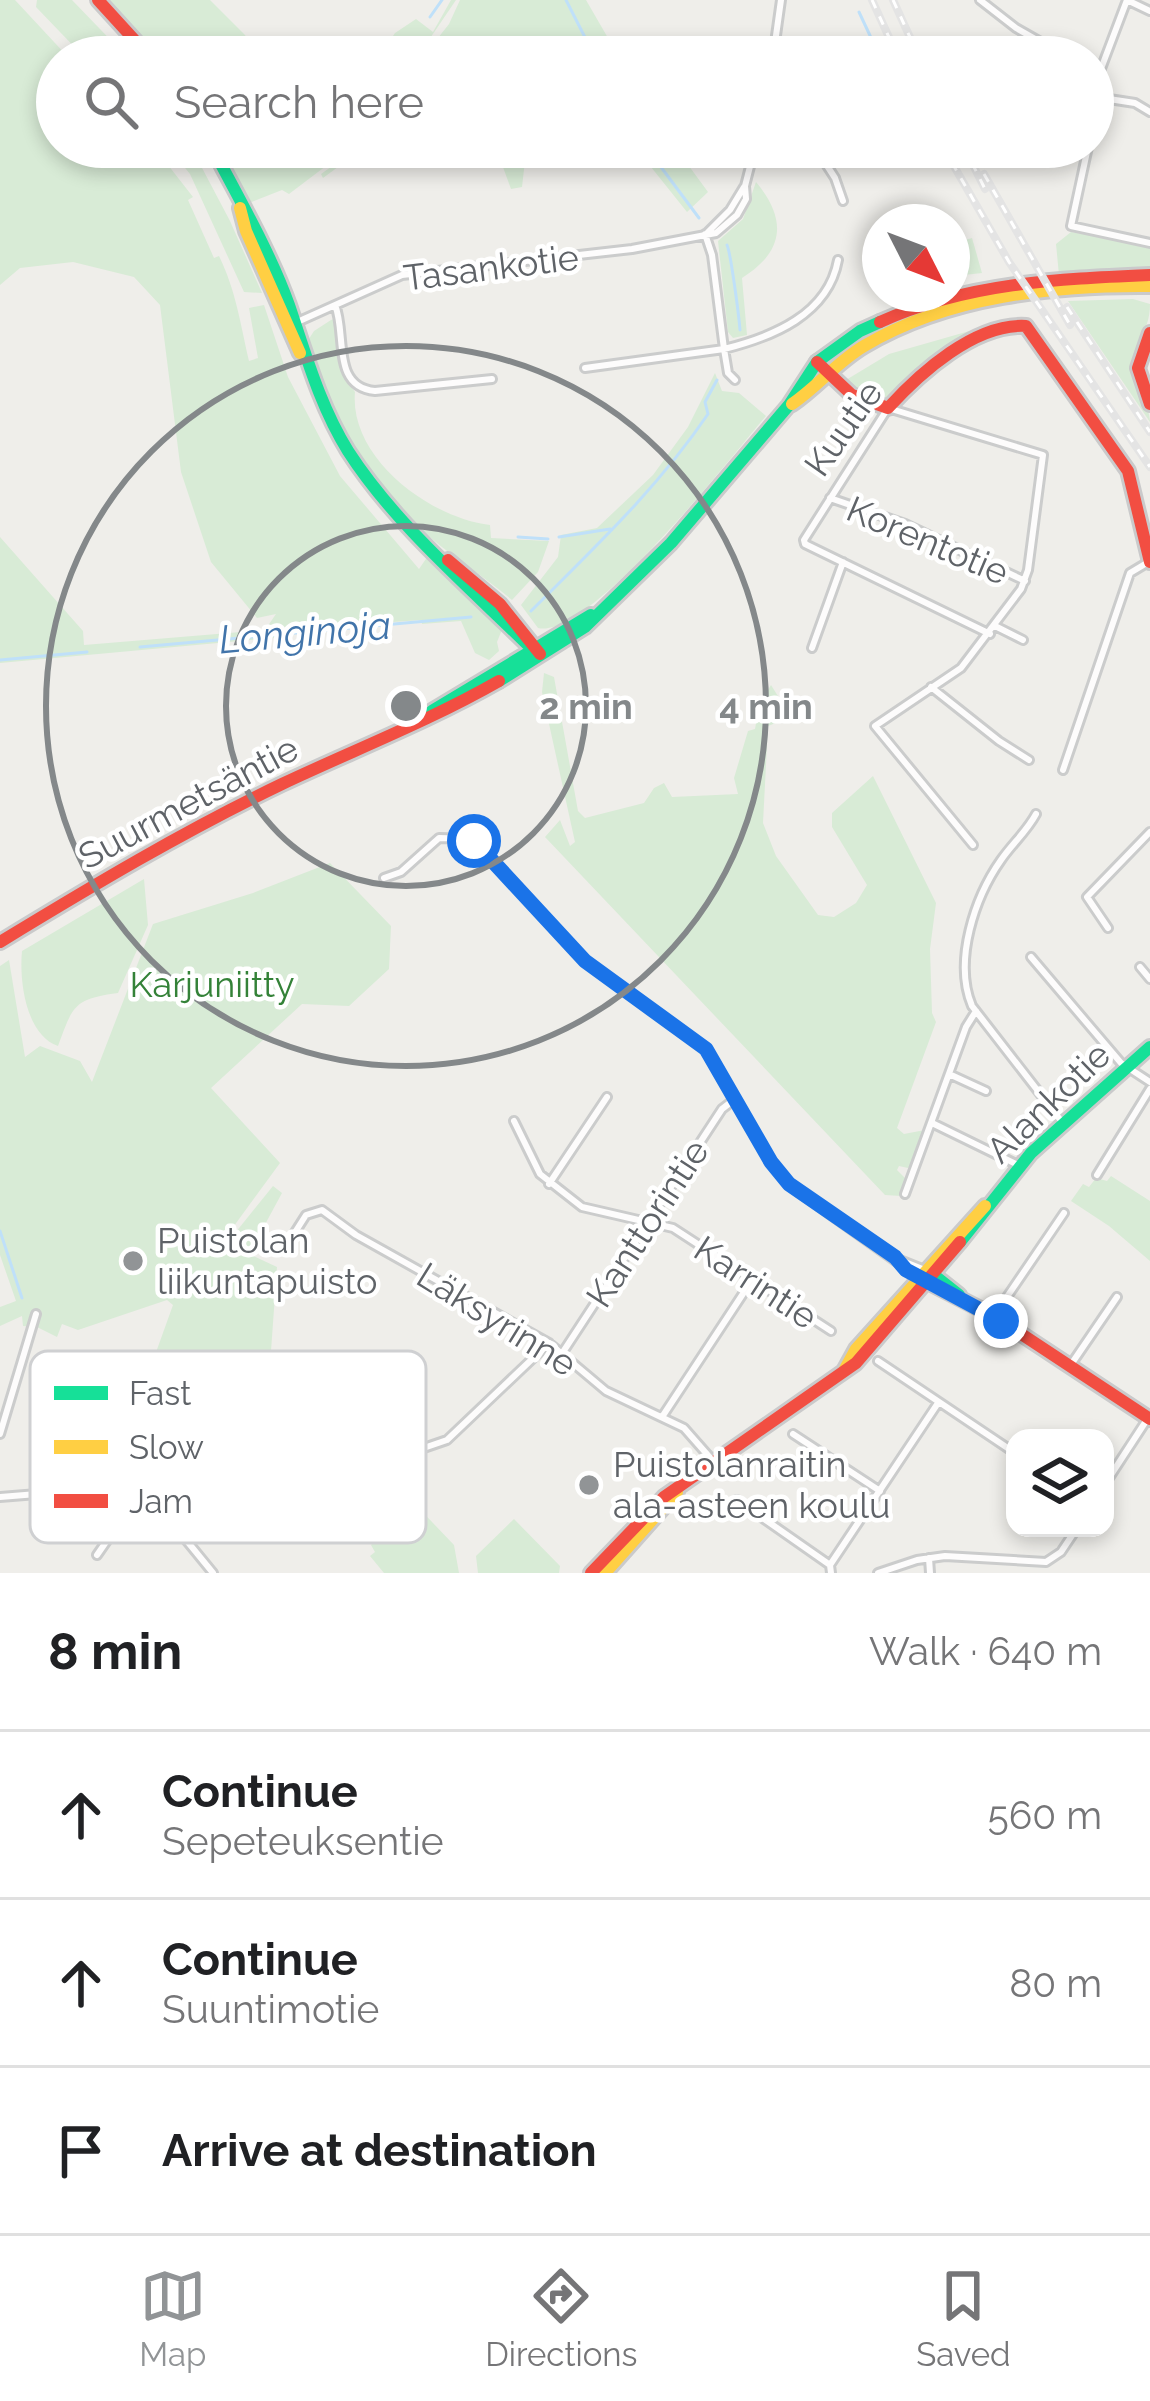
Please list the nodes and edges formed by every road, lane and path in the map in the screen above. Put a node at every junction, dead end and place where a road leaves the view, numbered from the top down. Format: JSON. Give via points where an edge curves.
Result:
{"nodes":[{"id":1,"x":98,"y":0,"type":"edge"},
{"id":2,"x":980,"y":0,"type":"edge"},
{"id":3,"x":1127,"y":0,"type":"edge"},
{"id":4,"x":781,"y":1,"type":"edge"},
{"id":5,"x":1150,"y":11,"type":"edge"},
{"id":6,"x":131,"y":36,"type":"edge"},
{"id":7,"x":776,"y":36,"type":"edge"},
{"id":8,"x":1031,"y":36,"type":"edge"},
{"id":9,"x":1112,"y":36,"type":"edge"},
{"id":10,"x":1114,"y":100,"type":"edge"},
{"id":11,"x":1150,"y":112,"type":"edge"},
{"id":12,"x":222,"y":168,"type":"edge"},
{"id":13,"x":750,"y":168,"type":"edge"},
{"id":14,"x":828,"y":168,"type":"edge"},
{"id":15,"x":1083,"y":168,"type":"edge"},
{"id":16,"x":843,"y":201,"type":"dead end"},
{"id":17,"x":705,"y":235,"type":"junction"},
{"id":18,"x":1150,"y":243,"type":"edge"},
{"id":19,"x":838,"y":260,"type":"dead end"},
{"id":20,"x":1150,"y":275,"type":"edge"},
{"id":21,"x":1150,"y":286,"type":"edge"},
{"id":22,"x":1000,"y":292,"type":"junction"},
{"id":23,"x":335,"y":304,"type":"junction"},
{"id":24,"x":291,"y":325,"type":"junction"},
{"id":25,"x":1150,"y":333,"type":"edge"},
{"id":26,"x":724,"y":349,"type":"junction"},
{"id":27,"x":585,"y":368,"type":"dead end"},
{"id":28,"x":822,"y":368,"type":"junction"},
{"id":29,"x":492,"y":380,"type":"dead end"},
{"id":30,"x":735,"y":380,"type":"dead end"},
{"id":31,"x":1150,"y":404,"type":"edge"},
{"id":32,"x":888,"y":408,"type":"junction"},
{"id":33,"x":830,"y":498,"type":"junction"},
{"id":34,"x":1150,"y":561,"type":"edge"},
{"id":35,"x":843,"y":562,"type":"junction"},
{"id":36,"x":1025,"y":581,"type":"junction"},
{"id":37,"x":995,"y":626,"type":"junction"},
{"id":38,"x":990,"y":634,"type":"junction"},
{"id":39,"x":1023,"y":640,"type":"dead end"},
{"id":40,"x":812,"y":648,"type":"dead end"},
{"id":41,"x":537,"y":652,"type":"junction"},
{"id":42,"x":932,"y":687,"type":"junction"},
{"id":43,"x":1030,"y":760,"type":"dead end"},
{"id":44,"x":1063,"y":770,"type":"dead end"},
{"id":45,"x":1036,"y":814,"type":"dead end"},
{"id":46,"x":1150,"y":832,"type":"edge"},
{"id":47,"x":973,"y":845,"type":"dead end"},
{"id":48,"x":384,"y":878,"type":"dead end"},
{"id":49,"x":1108,"y":928,"type":"dead end"},
{"id":50,"x":0,"y":942,"type":"edge"},
{"id":51,"x":1031,"y":957,"type":"dead end"},
{"id":52,"x":1140,"y":967,"type":"dead end"},
{"id":53,"x":1150,"y":979,"type":"edge"},
{"id":54,"x":1050,"y":980,"type":"junction"},
{"id":55,"x":1040,"y":988,"type":"dead end"},
{"id":56,"x":976,"y":1011,"type":"junction"},
{"id":57,"x":1150,"y":1046,"type":"edge"},
{"id":58,"x":1126,"y":1067,"type":"junction"},
{"id":59,"x":949,"y":1074,"type":"junction"},
{"id":60,"x":1150,"y":1086,"type":"edge"},
{"id":61,"x":986,"y":1090,"type":"dead end"},
{"id":62,"x":607,"y":1097,"type":"dead end"},
{"id":63,"x":735,"y":1099,"type":"junction"},
{"id":64,"x":514,"y":1121,"type":"dead end"},
{"id":65,"x":930,"y":1122,"type":"junction"},
{"id":66,"x":1062,"y":1122,"type":"junction"},
{"id":67,"x":1019,"y":1166,"type":"junction"},
{"id":68,"x":899,"y":1169,"type":"dead end"},
{"id":69,"x":912,"y":1173,"type":"junction"},
{"id":70,"x":1097,"y":1175,"type":"dead end"},
{"id":71,"x":549,"y":1184,"type":"junction"},
{"id":72,"x":905,"y":1194,"type":"dead end"},
{"id":73,"x":1064,"y":1213,"type":"dead end"},
{"id":74,"x":647,"y":1223,"type":"junction"},
{"id":75,"x":285,"y":1247,"type":"dead end"},
{"id":76,"x":1027,"y":1249,"type":"dead end"},
{"id":77,"x":1036,"y":1255,"type":"junction"},
{"id":78,"x":926,"y":1276,"type":"junction"},
{"id":79,"x":752,"y":1280,"type":"junction"},
{"id":80,"x":1117,"y":1297,"type":"dead end"},
{"id":81,"x":36,"y":1314,"type":"dead end"},
{"id":82,"x":994,"y":1316,"type":"junction"},
{"id":83,"x":831,"y":1331,"type":"dead end"},
{"id":84,"x":550,"y":1342,"type":"junction"},
{"id":85,"x":563,"y":1352,"type":"junction"},
{"id":86,"x":878,"y":1361,"type":"dead end"},
{"id":87,"x":1070,"y":1366,"type":"junction"},
{"id":88,"x":938,"y":1402,"type":"junction"},
{"id":89,"x":662,"y":1418,"type":"junction"},
{"id":90,"x":1149,"y":1419,"type":"edge"},
{"id":91,"x":0,"y":1434,"type":"edge"},
{"id":92,"x":793,"y":1434,"type":"dead end"},
{"id":93,"x":426,"y":1447,"type":"edge"},
{"id":94,"x":1006,"y":1447,"type":"edge"},
{"id":95,"x":713,"y":1461,"type":"junction"},
{"id":96,"x":1114,"y":1471,"type":"edge"},
{"id":97,"x":880,"y":1491,"type":"junction"},
{"id":98,"x":30,"y":1495,"type":"edge"},
{"id":99,"x":0,"y":1497,"type":"edge"},
{"id":100,"x":737,"y":1500,"type":"dead end"},
{"id":101,"x":1070,"y":1537,"type":"edge"},
{"id":102,"x":105,"y":1543,"type":"edge"},
{"id":103,"x":186,"y":1543,"type":"edge"},
{"id":104,"x":97,"y":1556,"type":"dead end"},
{"id":105,"x":929,"y":1558,"type":"junction"},
{"id":106,"x":1021,"y":1562,"type":"junction"},
{"id":107,"x":612,"y":1568,"type":"edge"},
{"id":108,"x":831,"y":1569,"type":"edge"},
{"id":109,"x":207,"y":1570,"type":"edge"},
{"id":110,"x":591,"y":1573,"type":"edge"},
{"id":111,"x":878,"y":1573,"type":"edge"},
{"id":112,"x":930,"y":1573,"type":"edge"},
{"id":113,"x":1022,"y":1573,"type":"edge"}],
"edges":[{"from":1,"to":6,"type":"main road"},
{"from":2,"to":8,"type":"street"},
{"from":3,"to":5,"type":"street"},
{"from":3,"to":9,"type":"street"},
{"from":4,"to":7,"type":"street"},
{"from":10,"to":11,"type":"street"},
{"from":12,"to":24,"type":"main road"},
{"from":13,"to":17,"type":"street","via":[[737,214]]},
{"from":14,"to":16,"type":"street"},
{"from":15,"to":18,"type":"street","via":[[1071,226]]},
{"from":17,"to":23,"type":"street","name":"Tasankotie","via":[[402,274]]},
{"from":17,"to":26,"type":"street"},
{"from":19,"to":26,"type":"street","via":[[801,317]]},
{"from":20,"to":22,"type":"main road"},
{"from":21,"to":22,"type":"main road"},
{"from":22,"to":28,"type":"main road","name":"Suurmetsäntie","via":[[896,329]]},
{"from":23,"to":24,"type":"street","name":"Tasankotie"},
{"from":23,"to":29,"type":"street","via":[[346,373],[361,389]]},
{"from":24,"to":41,"type":"main road","via":[[347,449],[388,503],[486,592]]},
{"from":25,"to":31,"type":"main road","via":[[1137,373]]},
{"from":26,"to":27,"type":"street"},
{"from":26,"to":30,"type":"street"},
{"from":28,"to":32,"type":"main road","via":[[852,395]]},
{"from":28,"to":41,"type":"main road","name":"Suurmetsäntie","via":[[671,542],[601,609]]},
{"from":32,"to":33,"type":"street","name":"Kuutie"},
{"from":32,"to":34,"type":"main road","name":"Kuutie","via":[[1004,324],[1035,333],[1120,456]]},
{"from":32,"to":36,"type":"street","via":[[1043,455]]},
{"from":33,"to":35,"type":"street","name":"Kuutie","via":[[804,540]]},
{"from":33,"to":36,"type":"street","name":"Korentotie"},
{"from":34,"to":44,"type":"street","via":[[1130,573]]},
{"from":35,"to":38,"type":"street"},
{"from":35,"to":40,"type":"street"},
{"from":36,"to":37,"type":"street"},
{"from":37,"to":38,"type":"street"},
{"from":37,"to":39,"type":"street"},
{"from":38,"to":42,"type":"street"},
{"from":41,"to":50,"type":"main road","name":"Suurmetsäntie","via":[[450,709],[188,831]]},
{"from":42,"to":43,"type":"street"},
{"from":42,"to":47,"type":"street","via":[[875,726]]},
{"from":45,"to":56,"type":"street","via":[[978,902],[967,964]]},
{"from":46,"to":49,"type":"street","via":[[1087,897]]},
{"from":48,"to":63,"type":"street","via":[[440,838],[471,838],[585,961],[699,1041]]},
{"from":51,"to":54,"type":"street"},
{"from":52,"to":53,"type":"street"},
{"from":54,"to":55,"type":"street"},
{"from":54,"to":58,"type":"street"},
{"from":56,"to":59,"type":"street"},
{"from":56,"to":66,"type":"street"},
{"from":57,"to":58,"type":"main road","name":"Alankotie"},
{"from":58,"to":60,"type":"street"},
{"from":58,"to":66,"type":"main road","name":"Alankotie"},
{"from":59,"to":61,"type":"street"},
{"from":59,"to":65,"type":"street"},
{"from":60,"to":70,"type":"street"},
{"from":62,"to":71,"type":"street"},
{"from":63,"to":74,"type":"street","name":"Kanttorintie"},
{"from":63,"to":78,"type":"street","via":[[789,1184]]},
{"from":64,"to":71,"type":"street"},
{"from":65,"to":67,"type":"street"},
{"from":65,"to":69,"type":"street"},
{"from":66,"to":67,"type":"main road","name":"Alankotie"},
{"from":67,"to":78,"type":"main road","name":"Alankotie"},
{"from":68,"to":69,"type":"street"},
{"from":69,"to":72,"type":"street"},
{"from":71,"to":74,"type":"street","name":"Karrintie","via":[[591,1212]]},
{"from":73,"to":77,"type":"street"},
{"from":74,"to":79,"type":"street","name":"Karrintie","via":[[673,1228]]},
{"from":74,"to":85,"type":"street","name":"Kanttorintie"},
{"from":75,"to":84,"type":"street","name":"Läksyrinne","via":[[307,1215],[322,1210]]},
{"from":76,"to":77,"type":"street"},
{"from":77,"to":82,"type":"street"},
{"from":78,"to":82,"type":"main road"},
{"from":78,"to":95,"type":"main road","name":"Alankotie","via":[[844,1370]]},
{"from":79,"to":83,"type":"street","name":"Karrintie"},
{"from":79,"to":89,"type":"street"},
{"from":80,"to":87,"type":"street"},
{"from":81,"to":91,"type":"street"},
{"from":82,"to":87,"type":"main road"},
{"from":84,"to":85,"type":"street","name":"Läksyrinne"},
{"from":84,"to":93,"type":"street","via":[[447,1440]]},
{"from":85,"to":89,"type":"street","name":"Läksyrinne","via":[[607,1391]]},
{"from":86,"to":88,"type":"street"},
{"from":87,"to":90,"type":"main road"},
{"from":88,"to":94,"type":"street"},
{"from":88,"to":97,"type":"street"},
{"from":89,"to":95,"type":"street","name":"Läksyrinne","via":[[692,1434]]},
{"from":90,"to":96,"type":"street"},
{"from":92,"to":97,"type":"street"},
{"from":95,"to":107,"type":"main road","name":"Alankotie"},
{"from":97,"to":108,"type":"street"},
{"from":98,"to":99,"type":"street"},
{"from":100,"to":108,"type":"street"},
{"from":101,"to":106,"type":"street","via":[[1055,1558]]},
{"from":102,"to":104,"type":"street"},
{"from":103,"to":109,"type":"street"},
{"from":105,"to":106,"type":"street"},
{"from":105,"to":111,"type":"street"},
{"from":105,"to":112,"type":"street"},
{"from":106,"to":113,"type":"street"},
{"from":107,"to":110,"type":"main road","name":"Alankotie"}]}
